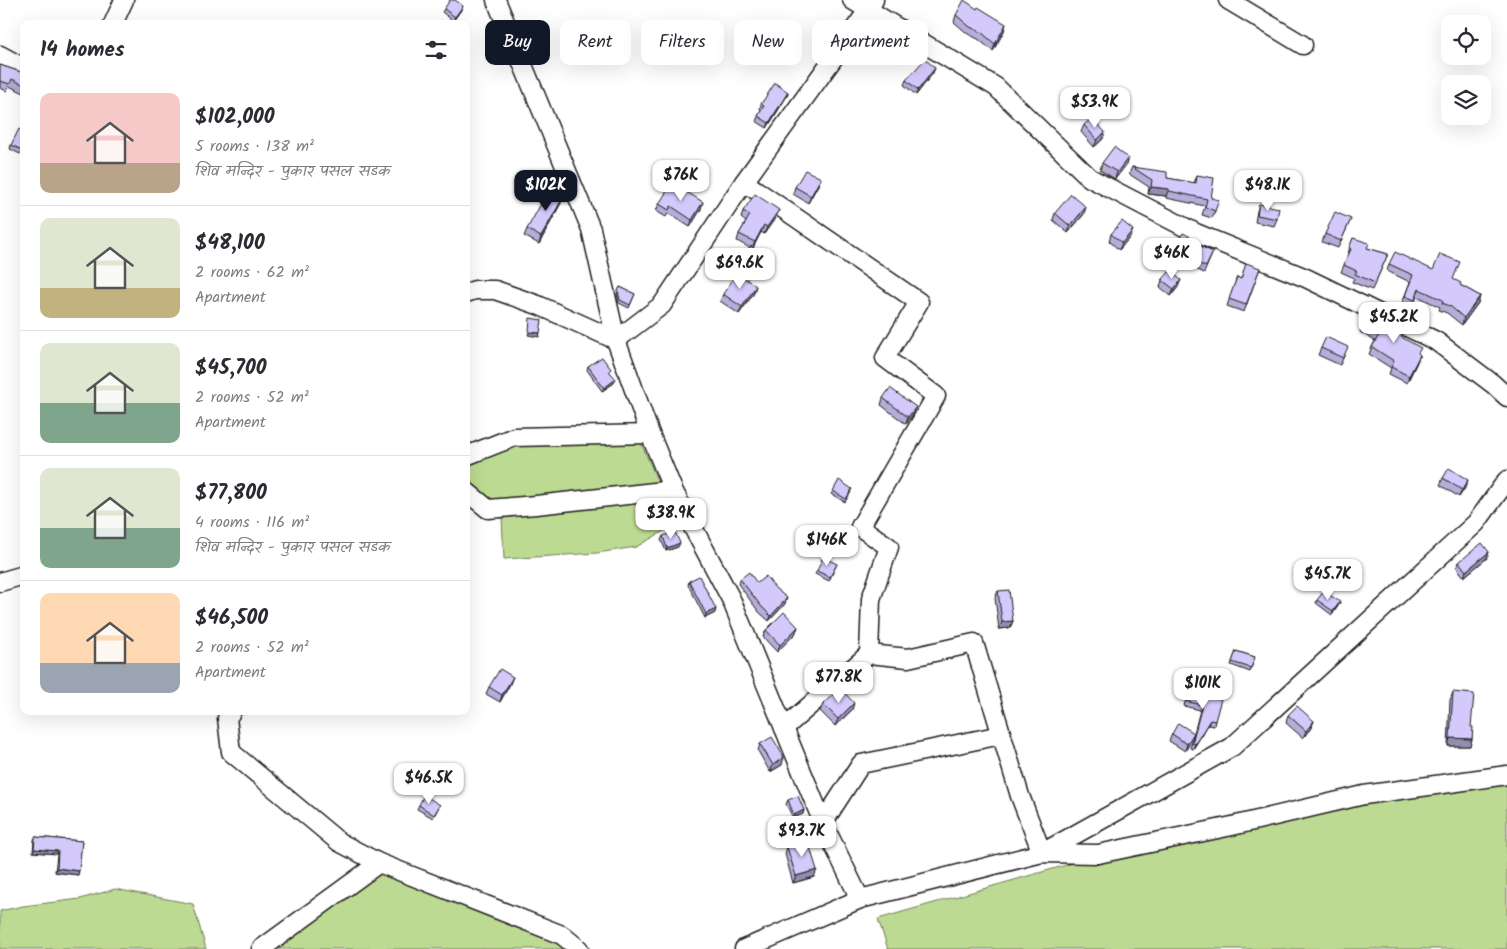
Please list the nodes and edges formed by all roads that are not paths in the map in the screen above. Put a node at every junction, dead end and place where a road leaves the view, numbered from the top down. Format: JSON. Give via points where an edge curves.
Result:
{"nodes":[{"id":1,"x":124,"y":0,"type":"edge"},
{"id":2,"x":852,"y":0,"type":"edge"},
{"id":3,"x":1228,"y":0,"type":"edge"},
{"id":4,"x":500,"y":3,"type":"edge"},
{"id":5,"x":872,"y":5,"type":"edge"},
{"id":6,"x":115,"y":20,"type":"edge"},
{"id":7,"x":1303,"y":45,"type":"dead end"},
{"id":8,"x":0,"y":55,"type":"edge"},
{"id":9,"x":20,"y":66,"type":"edge"},
{"id":10,"x":744,"y":182,"type":"junction"},
{"id":11,"x":470,"y":292,"type":"edge"},
{"id":12,"x":616,"y":340,"type":"junction"},
{"id":13,"x":1507,"y":397,"type":"edge"},
{"id":14,"x":650,"y":434,"type":"junction"},
{"id":15,"x":470,"y":454,"type":"edge"},
{"id":16,"x":1507,"y":480,"type":"edge"},
{"id":17,"x":674,"y":490,"type":"junction"},
{"id":18,"x":470,"y":494,"type":"edge"},
{"id":19,"x":20,"y":576,"type":"edge"},
{"id":20,"x":0,"y":582,"type":"edge"},
{"id":21,"x":869,"y":654,"type":"junction"},
{"id":22,"x":229,"y":715,"type":"edge"},
{"id":23,"x":784,"y":728,"type":"junction"},
{"id":24,"x":1001,"y":735,"type":"junction"},
{"id":25,"x":1507,"y":775,"type":"edge"},
{"id":26,"x":823,"y":823,"type":"junction"},
{"id":27,"x":1042,"y":853,"type":"junction"},
{"id":28,"x":379,"y":863,"type":"junction"},
{"id":29,"x":860,"y":899,"type":"junction"},
{"id":30,"x":262,"y":949,"type":"edge"},
{"id":31,"x":579,"y":949,"type":"edge"},
{"id":32,"x":744,"y":949,"type":"edge"}],
"edges":[{"from":1,"to":6,"type":"street"},
{"from":2,"to":5,"type":"street"},
{"from":3,"to":7,"type":"street"},
{"from":4,"to":12,"type":"street","via":[[591,229]]},
{"from":5,"to":10,"type":"street"},
{"from":5,"to":13,"type":"street","via":[[996,87],[1090,178],[1196,234],[1306,278],[1436,341]]},
{"from":8,"to":9,"type":"street"},
{"from":10,"to":12,"type":"street","via":[[662,306]]},
{"from":10,"to":21,"type":"street","via":[[919,302],[885,358],[936,396],[860,527],[889,547],[871,599]]},
{"from":11,"to":12,"type":"street","via":[[495,290],[538,305]]},
{"from":12,"to":14,"type":"street"},
{"from":14,"to":15,"type":"street","via":[[514,437]]},
{"from":14,"to":17,"type":"street"},
{"from":16,"to":27,"type":"street","via":[[1476,523],[1232,747]]},
{"from":17,"to":18,"type":"street","via":[[488,509]]},
{"from":17,"to":23,"type":"street","via":[[731,599]]},
{"from":19,"to":20,"type":"street"},
{"from":21,"to":23,"type":"street"},
{"from":21,"to":24,"type":"street","via":[[908,658],[974,643]]},
{"from":22,"to":28,"type":"street","via":[[231,752],[339,842]]},
{"from":23,"to":26,"type":"street"},
{"from":24,"to":26,"type":"street","via":[[861,764]]},
{"from":24,"to":27,"type":"street"},
{"from":25,"to":27,"type":"street","via":[[1364,795],[1098,854]]},
{"from":26,"to":29,"type":"street"},
{"from":27,"to":29,"type":"street"},
{"from":28,"to":30,"type":"street"},
{"from":28,"to":31,"type":"street","via":[[562,935]]},
{"from":29,"to":32,"type":"street"}]}
